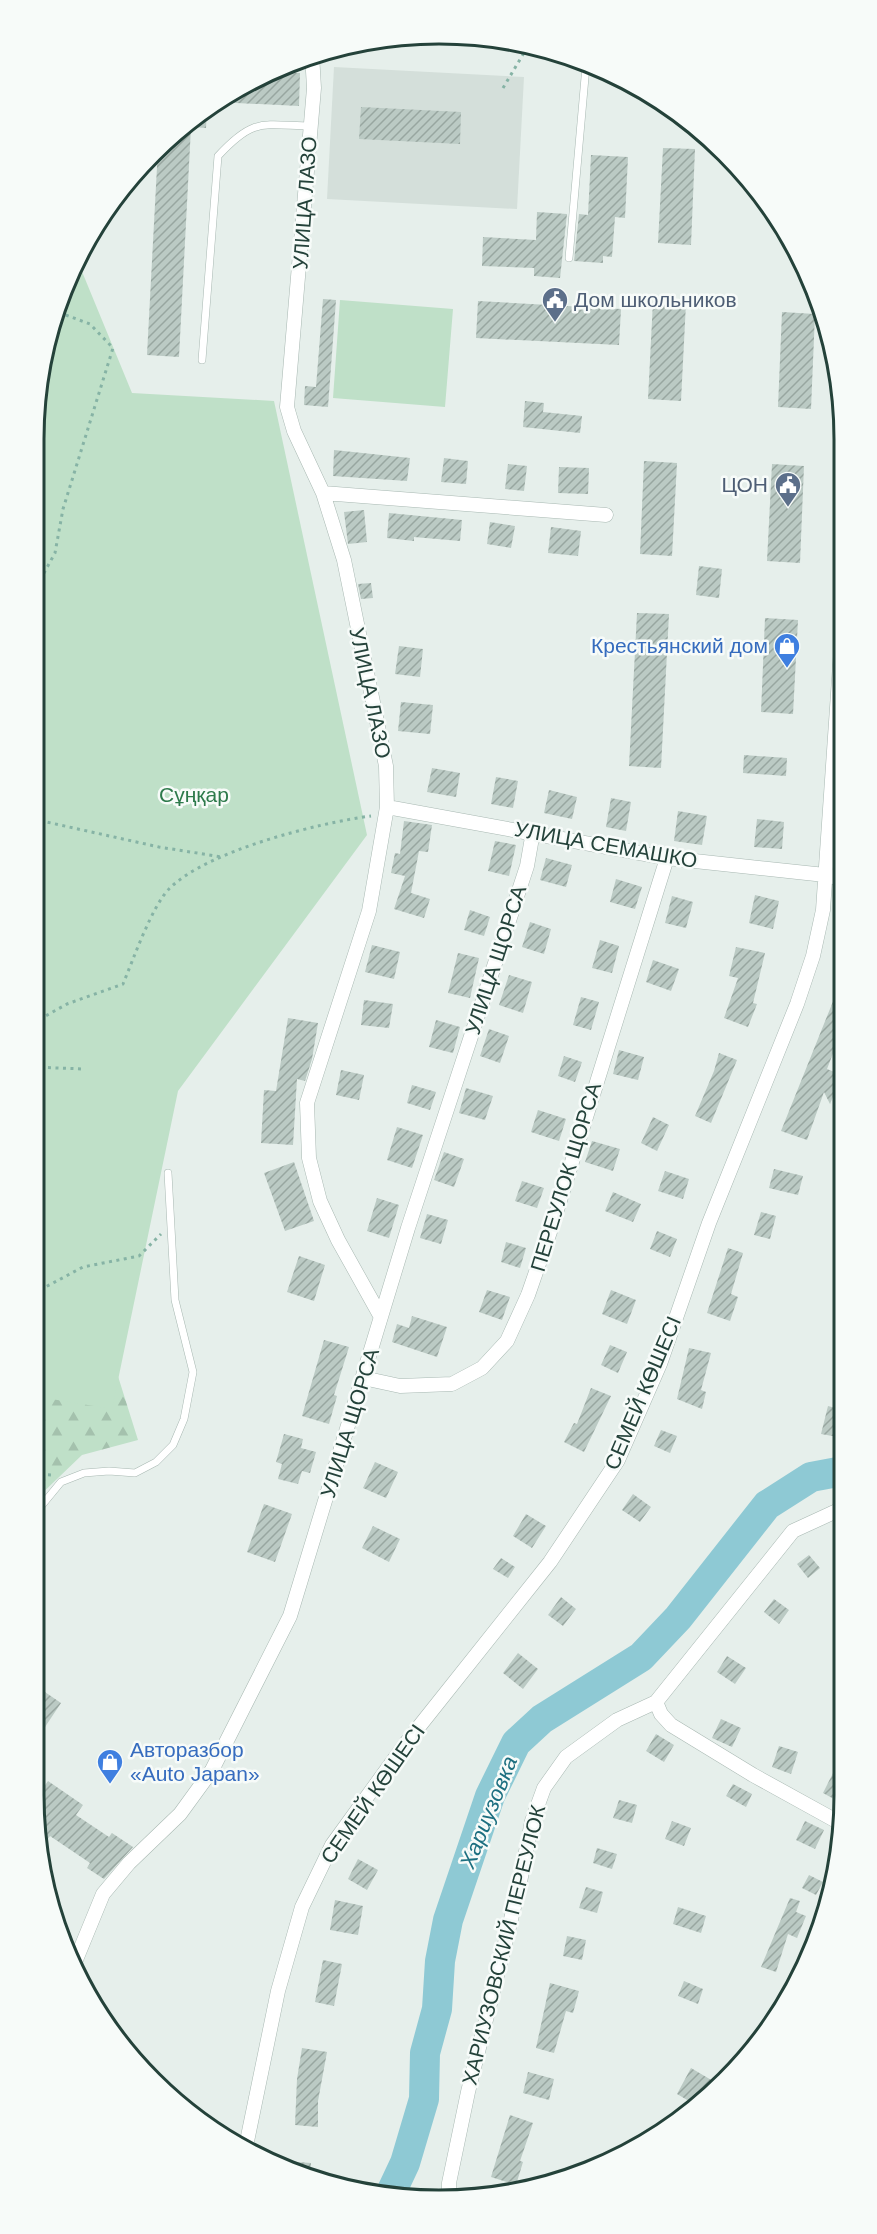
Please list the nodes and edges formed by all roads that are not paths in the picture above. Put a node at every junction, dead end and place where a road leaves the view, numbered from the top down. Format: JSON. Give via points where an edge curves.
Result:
{"nodes":[{"id":1,"x":312,"y":64,"type":"edge"},
{"id":2,"x":585,"y":72,"type":"edge"},
{"id":3,"x":311,"y":126,"type":"junction"},
{"id":4,"x":569,"y":258,"type":"dead end"},
{"id":5,"x":202,"y":360,"type":"dead end"},
{"id":6,"x":323,"y":493,"type":"junction"},
{"id":7,"x":606,"y":515,"type":"dead end"},
{"id":8,"x":834,"y":777,"type":"edge"},
{"id":9,"x":387,"y":810,"type":"junction"},
{"id":10,"x":533,"y":832,"type":"junction"},
{"id":11,"x":667,"y":858,"type":"junction"},
{"id":12,"x":825,"y":875,"type":"junction"},
{"id":13,"x":834,"y":877,"type":"edge"},
{"id":14,"x":168,"y":1173,"type":"dead end"},
{"id":15,"x":381,"y":1317,"type":"junction"},
{"id":16,"x":363,"y":1378,"type":"junction"},
{"id":17,"x":44,"y":1503,"type":"edge"},
{"id":18,"x":834,"y":1512,"type":"edge"},
{"id":19,"x":656,"y":1702,"type":"junction"},
{"id":20,"x":833,"y":1818,"type":"edge"},
{"id":21,"x":78,"y":1956,"type":"edge"},
{"id":22,"x":248,"y":2129,"type":"junction"},
{"id":23,"x":243,"y":2139,"type":"edge"},
{"id":24,"x":246,"y":2141,"type":"edge"},
{"id":25,"x":449,"y":2190,"type":"edge"}],
"edges":[{"from":1,"to":3,"type":"street","name":"УЛИЦА ЛАЗО"},
{"from":2,"to":4,"type":"lane"},
{"from":3,"to":5,"type":"lane","via":[[253,125],[218,156]]},
{"from":3,"to":6,"type":"street","name":"УЛИЦА ЛАЗО","via":[[287,407]]},
{"from":6,"to":7,"type":"street"},
{"from":6,"to":9,"type":"street","name":"УЛИЦА ЛАЗО","via":[[344,560],[386,766]]},
{"from":8,"to":12,"type":"street","name":"СЕМЕЙ КӨШЕСІ"},
{"from":9,"to":10,"type":"street","name":"УЛИЦА СЕМАШКО"},
{"from":9,"to":15,"type":"street","name":"УЛИЦА ЛАЗО","via":[[369,910],[307,1103],[309,1158],[320,1201]]},
{"from":10,"to":11,"type":"street","name":"УЛИЦА СЕМАШКО"},
{"from":10,"to":15,"type":"street","name":"УЛИЦА ЩОРСА","via":[[527,866]]},
{"from":11,"to":12,"type":"street","name":"УЛИЦА СЕМАШКО"},
{"from":11,"to":16,"type":"street","name":"ПЕРЕУЛОК ЩОРСА","via":[[552,1226],[507,1341],[482,1368],[452,1384],[400,1386]]},
{"from":12,"to":13,"type":"street","name":"УЛИЦА СЕМАШКО"},
{"from":12,"to":22,"type":"street","name":"СЕМЕЙ КӨШЕСІ","via":[[823,910],[797,1004],[709,1224],[660,1364],[618,1460],[550,1562],[406,1743],[332,1845],[299,1918],[278,1990]]},
{"from":14,"to":17,"type":"lane","via":[[174,1300],[193,1372],[184,1419],[173,1445],[156,1462],[135,1473],[84,1473],[61,1482]]},
{"from":15,"to":16,"type":"street","name":"УЛИЦА ЩОРСА"},
{"from":16,"to":21,"type":"street","name":"УЛИЦА ЩОРСА","via":[[290,1616],[212,1770],[180,1814],[103,1894]]},
{"from":18,"to":19,"type":"street","name":"ХАРИУЗОВСКИЙ ПЕРЕУЛОК","via":[[793,1531]]},
{"from":19,"to":20,"type":"street","via":[[671,1725]]},
{"from":19,"to":25,"type":"street","name":"ХАРИУЗОВСКИЙ ПЕРЕУЛОК","via":[[617,1720],[566,1757],[544,1788],[532,1821]]},
{"from":22,"to":23,"type":"street"},
{"from":22,"to":24,"type":"street"}]}
